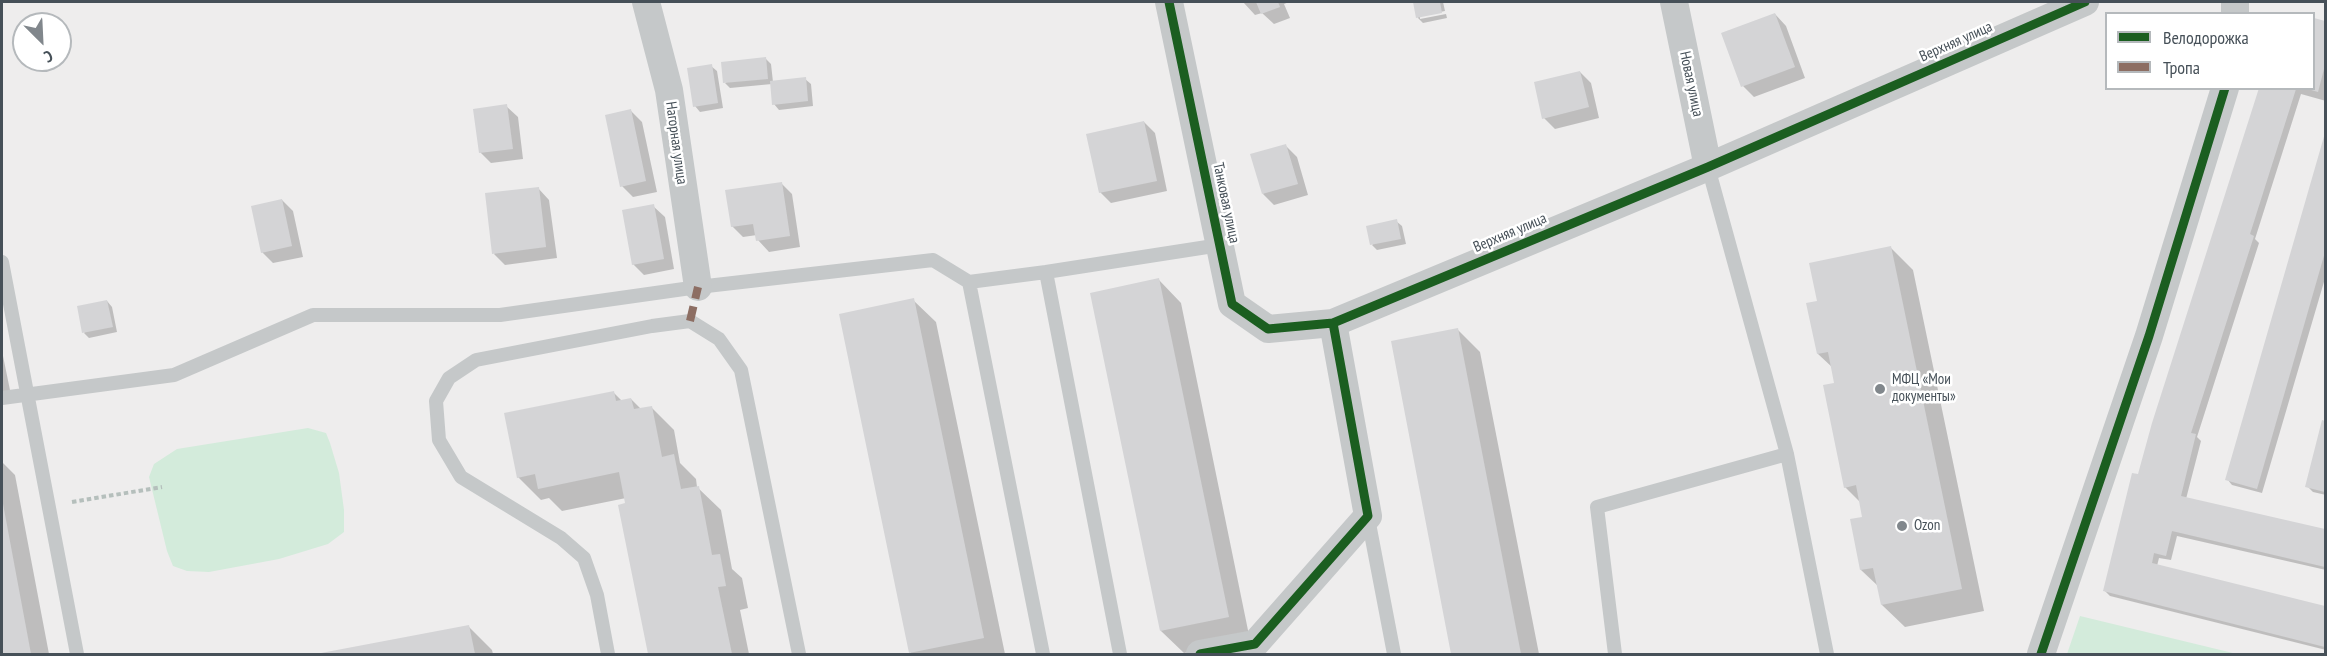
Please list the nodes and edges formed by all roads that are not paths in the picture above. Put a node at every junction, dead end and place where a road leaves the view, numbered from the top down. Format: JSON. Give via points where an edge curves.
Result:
{"nodes":[{"id":1,"x":646,"y":2,"type":"edge"},
{"id":2,"x":1169,"y":2,"type":"edge"},
{"id":3,"x":1674,"y":2,"type":"edge"},
{"id":4,"x":2085,"y":2,"type":"edge"},
{"id":5,"x":2224,"y":90,"type":"edge"},
{"id":6,"x":1708,"y":167,"type":"junction"},
{"id":7,"x":1220,"y":244,"type":"junction"},
{"id":8,"x":2,"y":262,"type":"edge"},
{"id":9,"x":1046,"y":272,"type":"junction"},
{"id":10,"x":969,"y":282,"type":"junction"},
{"id":11,"x":698,"y":287,"type":"junction"},
{"id":12,"x":1333,"y":323,"type":"junction"},
{"id":13,"x":27,"y":393,"type":"junction"},
{"id":14,"x":2,"y":398,"type":"edge"},
{"id":15,"x":1787,"y":454,"type":"junction"},
{"id":16,"x":1368,"y":516,"type":"junction"},
{"id":17,"x":1232,"y":651,"type":"edge"},
{"id":18,"x":77,"y":654,"type":"edge"},
{"id":19,"x":608,"y":654,"type":"edge"},
{"id":20,"x":799,"y":654,"type":"edge"},
{"id":21,"x":1043,"y":654,"type":"edge"},
{"id":22,"x":1120,"y":654,"type":"edge"},
{"id":23,"x":1200,"y":654,"type":"edge"},
{"id":24,"x":1394,"y":654,"type":"edge"},
{"id":25,"x":1615,"y":654,"type":"edge"},
{"id":26,"x":1827,"y":654,"type":"edge"},
{"id":27,"x":2041,"y":654,"type":"edge"}],
"edges":[{"from":1,"to":11,"type":"street","name":"Нагорная улица","via":[[669,90]]},
{"from":2,"to":7,"type":"street","name":"Танковая улица"},
{"from":3,"to":6,"type":"street","name":"Новая улица"},
{"from":4,"to":6,"type":"street","name":"Верхняя улица"},
{"from":5,"to":27,"type":"street","via":[[2149,336]]},
{"from":6,"to":12,"type":"street","name":"Верхняя улица"},
{"from":6,"to":15,"type":"lane"},
{"from":7,"to":9,"type":"lane"},
{"from":7,"to":12,"type":"street","name":"Танковая улица","via":[[1232,304],[1268,329]]},
{"from":8,"to":13,"type":"lane"},
{"from":9,"to":10,"type":"lane"},
{"from":9,"to":22,"type":"lane"},
{"from":10,"to":11,"type":"lane","via":[[933,260]]},
{"from":10,"to":21,"type":"lane"},
{"from":11,"to":13,"type":"lane","via":[[500,315],[313,315],[174,375]]},
{"from":12,"to":16,"type":"street"},
{"from":13,"to":14,"type":"lane"},
{"from":13,"to":18,"type":"lane"},
{"from":15,"to":25,"type":"lane","via":[[1597,507]]},
{"from":15,"to":26,"type":"lane"},
{"from":16,"to":17,"type":"street","via":[[1255,644]]},
{"from":16,"to":24,"type":"lane"},
{"from":17,"to":23,"type":"street"},
{"from":19,"to":20,"type":"lane","via":[[597,595],[584,558],[561,538],[461,477],[439,440],[436,401],[449,378],[476,360],[690,321],[719,339],[741,370]]}]}
